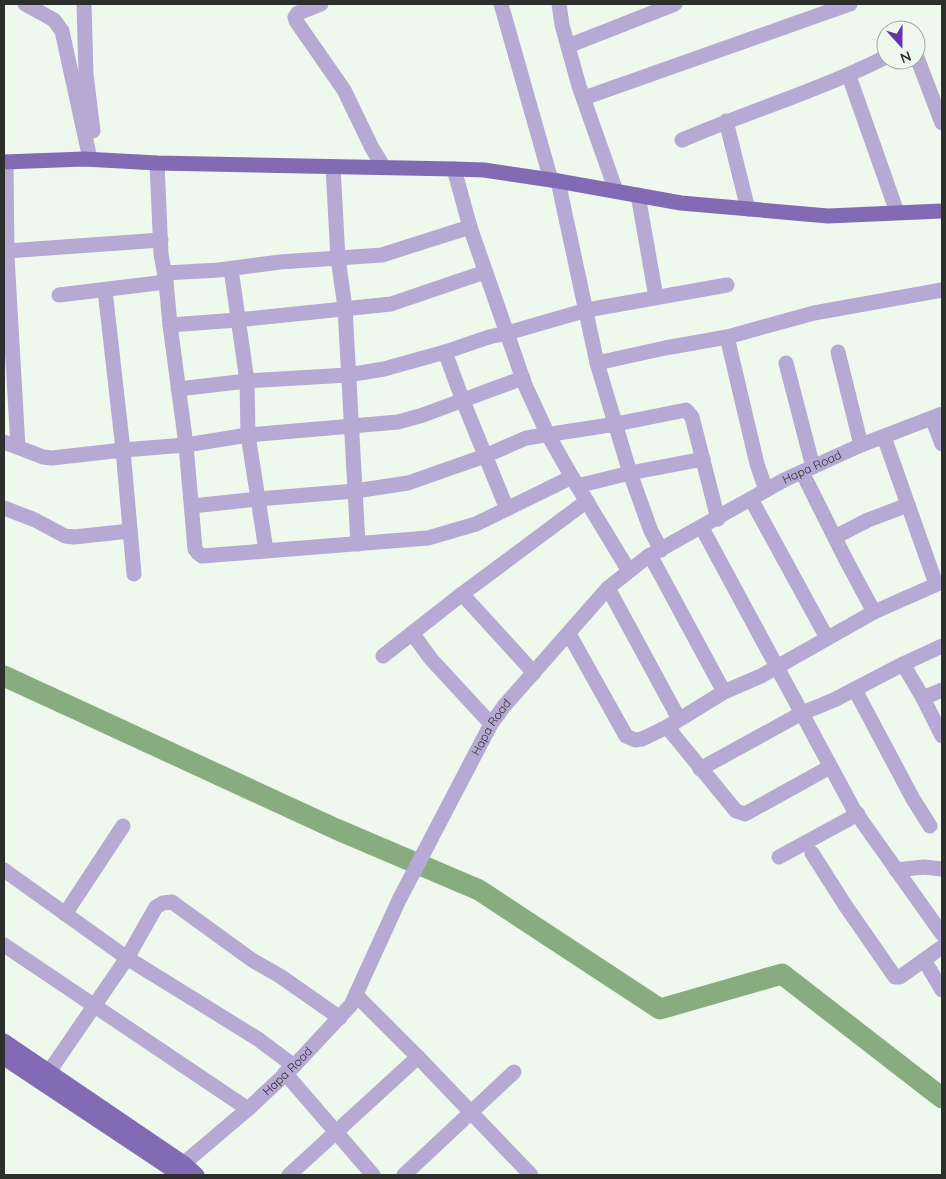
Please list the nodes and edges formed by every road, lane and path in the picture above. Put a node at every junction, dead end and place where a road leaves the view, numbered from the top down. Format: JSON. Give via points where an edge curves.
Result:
{"nodes":[{"id":1,"x":25,"y":4,"type":"edge"},
{"id":2,"x":84,"y":4,"type":"edge"},
{"id":3,"x":321,"y":4,"type":"edge"},
{"id":4,"x":501,"y":4,"type":"edge"},
{"id":5,"x":559,"y":4,"type":"edge"},
{"id":6,"x":675,"y":4,"type":"edge"},
{"id":7,"x":844,"y":4,"type":"edge"},
{"id":8,"x":568,"y":46,"type":"junction"},
{"id":9,"x":876,"y":62,"type":"edge"},
{"id":10,"x":922,"y":70,"type":"edge"},
{"id":11,"x":849,"y":76,"type":"junction"},
{"id":12,"x":584,"y":98,"type":"junction"},
{"id":13,"x":726,"y":121,"type":"junction"},
{"id":14,"x":942,"y":123,"type":"edge"},
{"id":15,"x":682,"y":140,"type":"dead end"},
{"id":16,"x":94,"y":159,"type":"junction"},
{"id":17,"x":5,"y":162,"type":"edge"},
{"id":18,"x":157,"y":163,"type":"junction"},
{"id":19,"x":383,"y":166,"type":"junction"},
{"id":20,"x":333,"y":167,"type":"junction"},
{"id":21,"x":454,"y":168,"type":"junction"},
{"id":22,"x":554,"y":181,"type":"junction"},
{"id":23,"x":616,"y":191,"type":"junction"},
{"id":24,"x":638,"y":195,"type":"junction"},
{"id":25,"x":748,"y":209,"type":"junction"},
{"id":26,"x":897,"y":212,"type":"junction"},
{"id":27,"x":942,"y":214,"type":"edge"},
{"id":28,"x":470,"y":227,"type":"junction"},
{"id":29,"x":161,"y":240,"type":"junction"},
{"id":30,"x":7,"y":251,"type":"junction"},
{"id":31,"x":338,"y":258,"type":"junction"},
{"id":32,"x":231,"y":268,"type":"junction"},
{"id":33,"x":486,"y":272,"type":"junction"},
{"id":34,"x":166,"y":278,"type":"junction"},
{"id":35,"x":727,"y":285,"type":"dead end"},
{"id":36,"x":105,"y":290,"type":"junction"},
{"id":37,"x":942,"y":290,"type":"edge"},
{"id":38,"x":59,"y":295,"type":"dead end"},
{"id":39,"x":656,"y":297,"type":"junction"},
{"id":40,"x":345,"y":308,"type":"junction"},
{"id":41,"x":585,"y":311,"type":"junction"},
{"id":42,"x":237,"y":320,"type":"junction"},
{"id":43,"x":170,"y":325,"type":"junction"},
{"id":44,"x":508,"y":333,"type":"junction"},
{"id":45,"x":727,"y":337,"type":"junction"},
{"id":46,"x":445,"y":352,"type":"junction"},
{"id":47,"x":838,"y":352,"type":"dead end"},
{"id":48,"x":598,"y":363,"type":"junction"},
{"id":49,"x":786,"y":363,"type":"dead end"},
{"id":50,"x":348,"y":375,"type":"junction"},
{"id":51,"x":523,"y":378,"type":"junction"},
{"id":52,"x":246,"y":381,"type":"junction"},
{"id":53,"x":178,"y":389,"type":"junction"},
{"id":54,"x":463,"y":401,"type":"junction"},
{"id":55,"x":937,"y":416,"type":"edge"},
{"id":56,"x":616,"y":424,"type":"junction"},
{"id":57,"x":351,"y":426,"type":"junction"},
{"id":58,"x":248,"y":435,"type":"junction"},
{"id":59,"x":548,"y":435,"type":"junction"},
{"id":60,"x":884,"y":437,"type":"junction"},
{"id":61,"x":11,"y":444,"type":"edge"},
{"id":62,"x":942,"y":444,"type":"edge"},
{"id":63,"x":186,"y":445,"type":"junction"},
{"id":64,"x":861,"y":445,"type":"junction"},
{"id":65,"x":123,"y":450,"type":"junction"},
{"id":66,"x":486,"y":456,"type":"junction"},
{"id":67,"x":703,"y":459,"type":"junction"},
{"id":68,"x":808,"y":469,"type":"junction"},
{"id":69,"x":630,"y":473,"type":"junction"},
{"id":70,"x":574,"y":482,"type":"junction"},
{"id":71,"x":766,"y":490,"type":"junction"},
{"id":72,"x":355,"y":491,"type":"junction"},
{"id":73,"x":258,"y":498,"type":"junction"},
{"id":74,"x":751,"y":499,"type":"junction"},
{"id":75,"x":587,"y":502,"type":"junction"},
{"id":76,"x":192,"y":506,"type":"junction"},
{"id":77,"x":908,"y":506,"type":"junction"},
{"id":78,"x":4,"y":508,"type":"edge"},
{"id":79,"x":507,"y":509,"type":"junction"},
{"id":80,"x":718,"y":518,"type":"junction"},
{"id":81,"x":702,"y":528,"type":"junction"},
{"id":82,"x":130,"y":531,"type":"junction"},
{"id":83,"x":835,"y":537,"type":"junction"},
{"id":84,"x":358,"y":544,"type":"junction"},
{"id":85,"x":266,"y":550,"type":"junction"},
{"id":86,"x":656,"y":552,"type":"junction"},
{"id":87,"x":629,"y":571,"type":"junction"},
{"id":88,"x":134,"y":574,"type":"dead end"},
{"id":89,"x":939,"y":583,"type":"edge"},
{"id":90,"x":608,"y":588,"type":"junction"},
{"id":91,"x":462,"y":594,"type":"junction"},
{"id":92,"x":874,"y":612,"type":"junction"},
{"id":93,"x":412,"y":633,"type":"junction"},
{"id":94,"x":569,"y":634,"type":"junction"},
{"id":95,"x":827,"y":638,"type":"junction"},
{"id":96,"x":942,"y":646,"type":"edge"},
{"id":97,"x":383,"y":656,"type":"dead end"},
{"id":98,"x":903,"y":664,"type":"junction"},
{"id":99,"x":778,"y":666,"type":"junction"},
{"id":100,"x":534,"y":673,"type":"junction"},
{"id":101,"x":856,"y":690,"type":"junction"},
{"id":102,"x":942,"y":690,"type":"edge"},
{"id":103,"x":724,"y":692,"type":"junction"},
{"id":104,"x":923,"y":698,"type":"junction"},
{"id":105,"x":802,"y":714,"type":"junction"},
{"id":106,"x":673,"y":723,"type":"junction"},
{"id":107,"x":491,"y":724,"type":"junction"},
{"id":108,"x":942,"y":736,"type":"edge"},
{"id":109,"x":830,"y":767,"type":"junction"},
{"id":110,"x":700,"y":769,"type":"junction"},
{"id":111,"x":858,"y":814,"type":"junction"},
{"id":112,"x":122,"y":826,"type":"dead end"},
{"id":113,"x":930,"y":826,"type":"dead end"},
{"id":114,"x":812,"y":853,"type":"dead end"},
{"id":115,"x":779,"y":857,"type":"dead end"},
{"id":116,"x":942,"y":869,"type":"edge"},
{"id":117,"x":4,"y":870,"type":"edge"},
{"id":118,"x":896,"y":870,"type":"junction"},
{"id":119,"x":65,"y":914,"type":"junction"},
{"id":120,"x":942,"y":934,"type":"edge"},
{"id":121,"x":4,"y":945,"type":"edge"},
{"id":122,"x":942,"y":947,"type":"edge"},
{"id":123,"x":127,"y":958,"type":"junction"},
{"id":124,"x":924,"y":960,"type":"junction"},
{"id":125,"x":942,"y":990,"type":"edge"},
{"id":126,"x":357,"y":996,"type":"junction"},
{"id":127,"x":94,"y":1007,"type":"junction"},
{"id":128,"x":340,"y":1018,"type":"junction"},
{"id":129,"x":4,"y":1040,"type":"edge"},
{"id":130,"x":418,"y":1057,"type":"junction"},
{"id":131,"x":4,"y":1058,"type":"edge"},
{"id":132,"x":290,"y":1070,"type":"junction"},
{"id":133,"x":514,"y":1072,"type":"dead end"},
{"id":134,"x":45,"y":1078,"type":"junction"},
{"id":135,"x":248,"y":1110,"type":"junction"},
{"id":136,"x":472,"y":1113,"type":"junction"},
{"id":137,"x":335,"y":1132,"type":"junction"},
{"id":138,"x":178,"y":1171,"type":"edge"},
{"id":139,"x":529,"y":1174,"type":"edge"},
{"id":140,"x":197,"y":1175,"type":"edge"},
{"id":141,"x":289,"y":1175,"type":"edge"},
{"id":142,"x":373,"y":1175,"type":"edge"},
{"id":143,"x":404,"y":1175,"type":"edge"}],
"edges":[{"from":1,"to":16,"type":"street","via":[[54,20],[62,31]]},
{"from":2,"to":16,"type":"street","via":[[86,74]]},
{"from":3,"to":19,"type":"street","via":[[298,14],[296,22],[344,90]]},
{"from":4,"to":22,"type":"street"},
{"from":5,"to":8,"type":"street"},
{"from":6,"to":8,"type":"street"},
{"from":7,"to":12,"type":"street"},
{"from":8,"to":12,"type":"street"},
{"from":9,"to":11,"type":"street"},
{"from":10,"to":14,"type":"street"},
{"from":11,"to":13,"type":"street"},
{"from":11,"to":26,"type":"street"},
{"from":12,"to":23,"type":"street"},
{"from":13,"to":15,"type":"street"},
{"from":13,"to":25,"type":"street"},
{"from":16,"to":17,"type":"main road"},
{"from":16,"to":18,"type":"main road"},
{"from":17,"to":30,"type":"street"},
{"from":18,"to":20,"type":"main road"},
{"from":18,"to":29,"type":"street"},
{"from":19,"to":20,"type":"main road"},
{"from":19,"to":21,"type":"main road"},
{"from":20,"to":31,"type":"street"},
{"from":21,"to":22,"type":"main road"},
{"from":21,"to":28,"type":"street"},
{"from":22,"to":23,"type":"main road"},
{"from":22,"to":41,"type":"street"},
{"from":23,"to":24,"type":"main road"},
{"from":24,"to":25,"type":"main road","via":[[681,203]]},
{"from":24,"to":39,"type":"street"},
{"from":25,"to":26,"type":"main road","via":[[828,216]]},
{"from":26,"to":27,"type":"main road"},
{"from":28,"to":31,"type":"street","via":[[391,254]]},
{"from":28,"to":33,"type":"street"},
{"from":29,"to":30,"type":"street"},
{"from":29,"to":34,"type":"street"},
{"from":30,"to":61,"type":"street"},
{"from":31,"to":32,"type":"street"},
{"from":31,"to":40,"type":"street"},
{"from":32,"to":34,"type":"street"},
{"from":32,"to":42,"type":"street"},
{"from":33,"to":40,"type":"street","via":[[391,304]]},
{"from":33,"to":44,"type":"street"},
{"from":34,"to":36,"type":"street"},
{"from":34,"to":43,"type":"street"},
{"from":35,"to":39,"type":"street"},
{"from":36,"to":38,"type":"street"},
{"from":36,"to":65,"type":"street"},
{"from":37,"to":45,"type":"street","via":[[814,313]]},
{"from":39,"to":41,"type":"street"},
{"from":40,"to":42,"type":"street"},
{"from":40,"to":50,"type":"street"},
{"from":41,"to":44,"type":"street"},
{"from":41,"to":48,"type":"street"},
{"from":42,"to":43,"type":"street"},
{"from":42,"to":52,"type":"street"},
{"from":43,"to":53,"type":"street"},
{"from":44,"to":46,"type":"street"},
{"from":44,"to":51,"type":"street"},
{"from":45,"to":48,"type":"street"},
{"from":45,"to":71,"type":"street","via":[[756,464]]},
{"from":46,"to":50,"type":"street"},
{"from":46,"to":54,"type":"street"},
{"from":47,"to":64,"type":"street"},
{"from":48,"to":56,"type":"street"},
{"from":49,"to":68,"type":"street"},
{"from":50,"to":52,"type":"street"},
{"from":50,"to":57,"type":"street"},
{"from":51,"to":54,"type":"street"},
{"from":51,"to":59,"type":"street"},
{"from":52,"to":53,"type":"street"},
{"from":52,"to":58,"type":"street"},
{"from":53,"to":63,"type":"street"},
{"from":54,"to":57,"type":"street","via":[[398,422]]},
{"from":54,"to":66,"type":"street"},
{"from":55,"to":60,"type":"street","name":"Hapa Road"},
{"from":55,"to":62,"type":"street"},
{"from":56,"to":59,"type":"street"},
{"from":56,"to":67,"type":"street","via":[[686,410],[691,414]]},
{"from":56,"to":69,"type":"street"},
{"from":57,"to":58,"type":"street"},
{"from":57,"to":72,"type":"street"},
{"from":58,"to":63,"type":"street"},
{"from":58,"to":73,"type":"street"},
{"from":59,"to":66,"type":"street","via":[[526,438]]},
{"from":59,"to":70,"type":"street"},
{"from":60,"to":64,"type":"street","name":"Hapa Road"},
{"from":60,"to":77,"type":"street"},
{"from":61,"to":65,"type":"street","via":[[47,458]]},
{"from":63,"to":65,"type":"street"},
{"from":63,"to":76,"type":"street"},
{"from":64,"to":68,"type":"street","name":"Hapa Road"},
{"from":65,"to":82,"type":"street"},
{"from":66,"to":72,"type":"street","via":[[408,483]]},
{"from":66,"to":79,"type":"street"},
{"from":67,"to":69,"type":"street"},
{"from":67,"to":80,"type":"street"},
{"from":68,"to":71,"type":"street","name":"Hapa Road"},
{"from":68,"to":83,"type":"street"},
{"from":69,"to":70,"type":"street"},
{"from":69,"to":86,"type":"street"},
{"from":70,"to":75,"type":"street"},
{"from":70,"to":79,"type":"street"},
{"from":71,"to":74,"type":"street","name":"Hapa Road"},
{"from":72,"to":73,"type":"street"},
{"from":72,"to":84,"type":"street"},
{"from":73,"to":76,"type":"street"},
{"from":73,"to":85,"type":"street"},
{"from":74,"to":80,"type":"street","name":"Hapa Road"},
{"from":74,"to":95,"type":"street"},
{"from":75,"to":87,"type":"street"},
{"from":75,"to":91,"type":"street"},
{"from":76,"to":85,"type":"street","via":[[195,549],[202,556]]},
{"from":77,"to":83,"type":"street","via":[[868,520]]},
{"from":77,"to":89,"type":"street"},
{"from":78,"to":82,"type":"street","via":[[65,536]]},
{"from":79,"to":84,"type":"street","via":[[476,524],[428,538]]},
{"from":80,"to":81,"type":"street","name":"Hapa Road"},
{"from":81,"to":86,"type":"street","name":"Hapa Road"},
{"from":81,"to":99,"type":"street"},
{"from":82,"to":88,"type":"street"},
{"from":83,"to":92,"type":"street"},
{"from":84,"to":85,"type":"street"},
{"from":86,"to":87,"type":"street","name":"Hapa Road"},
{"from":86,"to":103,"type":"street"},
{"from":87,"to":90,"type":"street","name":"Hapa Road"},
{"from":89,"to":92,"type":"street"},
{"from":90,"to":94,"type":"street","name":"Hapa Road"},
{"from":90,"to":106,"type":"street"},
{"from":91,"to":93,"type":"street"},
{"from":91,"to":100,"type":"street"},
{"from":92,"to":95,"type":"street"},
{"from":93,"to":97,"type":"street"},
{"from":93,"to":107,"type":"street","via":[[431,659]]},
{"from":94,"to":100,"type":"street","name":"Hapa Road"},
{"from":94,"to":106,"type":"street","via":[[626,736],[642,739]]},
{"from":95,"to":99,"type":"street"},
{"from":96,"to":98,"type":"street"},
{"from":98,"to":101,"type":"street"},
{"from":98,"to":104,"type":"street"},
{"from":99,"to":103,"type":"street"},
{"from":99,"to":105,"type":"street"},
{"from":100,"to":107,"type":"street","name":"Hapa Road"},
{"from":101,"to":105,"type":"street"},
{"from":101,"to":113,"type":"street"},
{"from":102,"to":104,"type":"street"},
{"from":103,"to":106,"type":"street"},
{"from":104,"to":108,"type":"street"},
{"from":105,"to":109,"type":"street"},
{"from":105,"to":110,"type":"street"},
{"from":106,"to":110,"type":"street"},
{"from":107,"to":126,"type":"street","name":"Hapa Road","via":[[399,900]]},
{"from":109,"to":110,"type":"street","via":[[745,814],[736,811]]},
{"from":109,"to":111,"type":"street"},
{"from":111,"to":115,"type":"street"},
{"from":111,"to":118,"type":"street"},
{"from":112,"to":119,"type":"street"},
{"from":114,"to":124,"type":"street","via":[[894,976],[900,977]]},
{"from":116,"to":118,"type":"street"},
{"from":117,"to":119,"type":"street"},
{"from":118,"to":120,"type":"street"},
{"from":119,"to":123,"type":"street"},
{"from":121,"to":127,"type":"street"},
{"from":122,"to":124,"type":"street"},
{"from":123,"to":127,"type":"street"},
{"from":123,"to":128,"type":"street","via":[[156,907],[172,902]]},
{"from":123,"to":132,"type":"street","via":[[258,1039]]},
{"from":124,"to":125,"type":"street"},
{"from":126,"to":128,"type":"street","name":"Hapa Road"},
{"from":126,"to":130,"type":"street"},
{"from":127,"to":134,"type":"street"},
{"from":127,"to":135,"type":"street"},
{"from":128,"to":132,"type":"street","name":"Hapa Road"},
{"from":129,"to":134,"type":"main road"},
{"from":130,"to":136,"type":"street"},
{"from":130,"to":137,"type":"street"},
{"from":131,"to":134,"type":"main road"},
{"from":132,"to":135,"type":"street","name":"Hapa Road"},
{"from":132,"to":137,"type":"street"},
{"from":133,"to":136,"type":"street"},
{"from":134,"to":138,"type":"main road"},
{"from":135,"to":138,"type":"street","name":"Hapa Road"},
{"from":136,"to":139,"type":"street"},
{"from":136,"to":143,"type":"street"},
{"from":137,"to":141,"type":"street"},
{"from":137,"to":142,"type":"street"},
{"from":138,"to":140,"type":"main road"}]}
